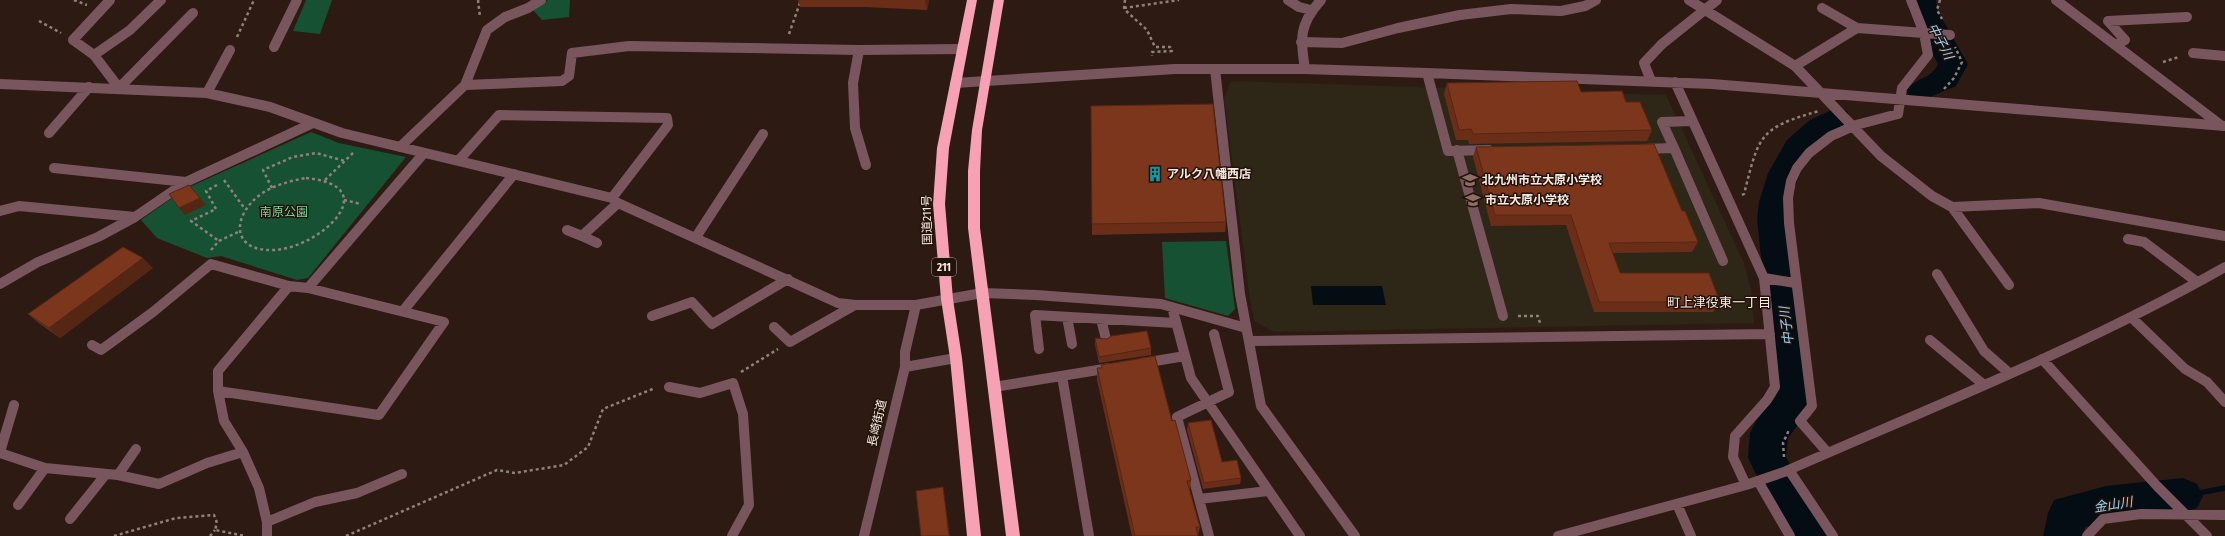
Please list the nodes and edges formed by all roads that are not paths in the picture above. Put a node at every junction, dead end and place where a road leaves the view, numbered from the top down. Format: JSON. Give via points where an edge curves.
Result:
{"nodes":[{"id":1,"x":110,"y":0,"type":"edge"},
{"id":2,"x":161,"y":0,"type":"edge"},
{"id":3,"x":297,"y":0,"type":"edge"},
{"id":4,"x":541,"y":0,"type":"edge"},
{"id":5,"x":972,"y":0,"type":"edge"},
{"id":6,"x":999,"y":0,"type":"edge"},
{"id":7,"x":1288,"y":0,"type":"edge"},
{"id":8,"x":1321,"y":0,"type":"edge"},
{"id":9,"x":1596,"y":0,"type":"edge"},
{"id":10,"x":1690,"y":0,"type":"edge"},
{"id":11,"x":1717,"y":0,"type":"edge"},
{"id":12,"x":1911,"y":0,"type":"edge"},
{"id":13,"x":2056,"y":0,"type":"edge"},
{"id":14,"x":1822,"y":8,"type":"dead end"},
{"id":15,"x":1706,"y":9,"type":"junction"},
{"id":16,"x":1311,"y":10,"type":"junction"},
{"id":17,"x":193,"y":13,"type":"dead end"},
{"id":18,"x":2187,"y":17,"type":"dead end"},
{"id":19,"x":1857,"y":28,"type":"junction"},
{"id":20,"x":1925,"y":33,"type":"junction"},
{"id":21,"x":1949,"y":35,"type":"road end"},
{"id":22,"x":1301,"y":42,"type":"junction"},
{"id":23,"x":2115,"y":45,"type":"junction"},
{"id":24,"x":274,"y":48,"type":"dead end"},
{"id":25,"x":961,"y":49,"type":"junction"},
{"id":26,"x":230,"y":50,"type":"road end"},
{"id":27,"x":859,"y":50,"type":"junction"},
{"id":28,"x":2193,"y":53,"type":"road end"},
{"id":29,"x":94,"y":55,"type":"junction"},
{"id":30,"x":2225,"y":56,"type":"edge"},
{"id":31,"x":1795,"y":66,"type":"junction"},
{"id":32,"x":1305,"y":68,"type":"junction"},
{"id":33,"x":1215,"y":69,"type":"junction"},
{"id":34,"x":1427,"y":73,"type":"junction"},
{"id":35,"x":1651,"y":81,"type":"junction"},
{"id":36,"x":955,"y":82,"type":"junction"},
{"id":37,"x":984,"y":82,"type":"junction"},
{"id":38,"x":1675,"y":82,"type":"junction"},
{"id":39,"x":0,"y":84,"type":"edge"},
{"id":40,"x":465,"y":85,"type":"junction"},
{"id":41,"x":90,"y":87,"type":"junction"},
{"id":42,"x":119,"y":88,"type":"junction"},
{"id":43,"x":207,"y":93,"type":"junction"},
{"id":44,"x":1822,"y":93,"type":"junction"},
{"id":45,"x":1899,"y":101,"type":"junction"},
{"id":46,"x":1692,"y":121,"type":"junction"},
{"id":47,"x":313,"y":124,"type":"junction"},
{"id":48,"x":1853,"y":126,"type":"junction"},
{"id":49,"x":2224,"y":127,"type":"edge"},
{"id":50,"x":49,"y":133,"type":"dead end"},
{"id":51,"x":763,"y":134,"type":"dead end"},
{"id":52,"x":400,"y":147,"type":"junction"},
{"id":53,"x":1674,"y":148,"type":"junction"},
{"id":54,"x":1635,"y":149,"type":"edge"},
{"id":55,"x":1457,"y":150,"type":"junction"},
{"id":56,"x":1496,"y":150,"type":"edge"},
{"id":57,"x":424,"y":153,"type":"junction"},
{"id":58,"x":459,"y":160,"type":"junction"},
{"id":59,"x":866,"y":164,"type":"dead end"},
{"id":60,"x":54,"y":168,"type":"dead end"},
{"id":61,"x":514,"y":174,"type":"junction"},
{"id":62,"x":186,"y":182,"type":"junction"},
{"id":63,"x":615,"y":200,"type":"junction"},
{"id":64,"x":1952,"y":207,"type":"junction"},
{"id":65,"x":0,"y":211,"type":"edge"},
{"id":66,"x":135,"y":217,"type":"junction"},
{"id":67,"x":567,"y":230,"type":"dead end"},
{"id":68,"x":582,"y":236,"type":"junction"},
{"id":69,"x":2225,"y":236,"type":"edge"},
{"id":70,"x":696,"y":237,"type":"junction"},
{"id":71,"x":2128,"y":239,"type":"dead end"},
{"id":72,"x":597,"y":243,"type":"dead end"},
{"id":73,"x":1723,"y":261,"type":"dead end"},
{"id":74,"x":2224,"y":270,"type":"edge"},
{"id":75,"x":1937,"y":274,"type":"dead end"},
{"id":76,"x":1765,"y":278,"type":"junction"},
{"id":77,"x":788,"y":279,"type":"junction"},
{"id":78,"x":2197,"y":282,"type":"junction"},
{"id":79,"x":1795,"y":283,"type":"junction"},
{"id":80,"x":0,"y":284,"type":"edge"},
{"id":81,"x":2009,"y":285,"type":"dead end"},
{"id":82,"x":289,"y":286,"type":"junction"},
{"id":83,"x":308,"y":288,"type":"junction"},
{"id":84,"x":982,"y":293,"type":"junction"},
{"id":85,"x":947,"y":299,"type":"junction"},
{"id":86,"x":855,"y":305,"type":"junction"},
{"id":87,"x":916,"y":305,"type":"junction"},
{"id":88,"x":1172,"y":307,"type":"junction"},
{"id":89,"x":403,"y":311,"type":"junction"},
{"id":90,"x":652,"y":316,"type":"dead end"},
{"id":91,"x":1503,"y":316,"type":"dead end"},
{"id":92,"x":2131,"y":316,"type":"junction"},
{"id":93,"x":1067,"y":317,"type":"junction"},
{"id":94,"x":1101,"y":319,"type":"junction"},
{"id":95,"x":1134,"y":321,"type":"junction"},
{"id":96,"x":1176,"y":323,"type":"junction"},
{"id":97,"x":774,"y":327,"type":"dead end"},
{"id":98,"x":1246,"y":328,"type":"junction"},
{"id":99,"x":1137,"y":334,"type":"edge"},
{"id":100,"x":1214,"y":334,"type":"dead end"},
{"id":101,"x":1770,"y":334,"type":"junction"},
{"id":102,"x":1106,"y":339,"type":"edge"},
{"id":103,"x":1930,"y":340,"type":"dead end"},
{"id":104,"x":1250,"y":341,"type":"junction"},
{"id":105,"x":1072,"y":344,"type":"dead end"},
{"id":106,"x":92,"y":345,"type":"dead end"},
{"id":107,"x":1039,"y":349,"type":"dead end"},
{"id":108,"x":1185,"y":356,"type":"junction"},
{"id":109,"x":956,"y":358,"type":"junction"},
{"id":110,"x":2042,"y":359,"type":"junction"},
{"id":111,"x":905,"y":367,"type":"junction"},
{"id":112,"x":2009,"y":374,"type":"junction"},
{"id":113,"x":1062,"y":376,"type":"junction"},
{"id":114,"x":1984,"y":385,"type":"junction"},
{"id":115,"x":669,"y":387,"type":"road end"},
{"id":116,"x":994,"y":387,"type":"junction"},
{"id":117,"x":218,"y":392,"type":"junction"},
{"id":118,"x":1207,"y":402,"type":"junction"},
{"id":119,"x":2225,"y":402,"type":"edge"},
{"id":120,"x":14,"y":405,"type":"dead end"},
{"id":121,"x":136,"y":449,"type":"dead end"},
{"id":122,"x":0,"y":452,"type":"edge"},
{"id":123,"x":243,"y":452,"type":"junction"},
{"id":124,"x":1827,"y":452,"type":"junction"},
{"id":125,"x":45,"y":468,"type":"junction"},
{"id":126,"x":1786,"y":471,"type":"junction"},
{"id":127,"x":402,"y":474,"type":"dead end"},
{"id":128,"x":112,"y":475,"type":"junction"},
{"id":129,"x":1757,"y":482,"type":"junction"},
{"id":130,"x":1268,"y":490,"type":"junction"},
{"id":131,"x":1199,"y":499,"type":"junction"},
{"id":132,"x":1677,"y":504,"type":"junction"},
{"id":133,"x":18,"y":505,"type":"dead end"},
{"id":134,"x":2187,"y":515,"type":"junction"},
{"id":135,"x":2225,"y":515,"type":"edge"},
{"id":136,"x":70,"y":519,"type":"dead end"},
{"id":137,"x":267,"y":522,"type":"junction"},
{"id":138,"x":267,"y":536,"type":"edge"},
{"id":139,"x":732,"y":536,"type":"edge"},
{"id":140,"x":864,"y":536,"type":"edge"},
{"id":141,"x":974,"y":536,"type":"edge"},
{"id":142,"x":1013,"y":536,"type":"edge"},
{"id":143,"x":1089,"y":536,"type":"edge"},
{"id":144,"x":1208,"y":536,"type":"edge"},
{"id":145,"x":1300,"y":536,"type":"edge"},
{"id":146,"x":1355,"y":536,"type":"edge"},
{"id":147,"x":1558,"y":536,"type":"edge"},
{"id":148,"x":1691,"y":536,"type":"edge"},
{"id":149,"x":1790,"y":536,"type":"edge"},
{"id":150,"x":1833,"y":536,"type":"edge"},
{"id":151,"x":2087,"y":536,"type":"edge"},
{"id":152,"x":2207,"y":536,"type":"edge"}],
"edges":[{"from":1,"to":29,"type":"street","via":[[73,40]]},
{"from":2,"to":29,"type":"street","via":[[143,20]]},
{"from":3,"to":24,"type":"street"},
{"from":4,"to":40,"type":"street","via":[[505,17],[487,30]]},
{"from":5,"to":25,"type":"highway","name":"国道211号","number":"211"},
{"from":6,"to":37,"type":"highway"},
{"from":7,"to":16,"type":"street","via":[[1299,7]]},
{"from":8,"to":16,"type":"street"},
{"from":9,"to":22,"type":"street","via":[[1585,6],[1561,11],[1511,9],[1444,18],[1342,43]]},
{"from":10,"to":15,"type":"street"},
{"from":11,"to":15,"type":"street"},
{"from":12,"to":20,"type":"street"},
{"from":13,"to":23,"type":"street"},
{"from":14,"to":19,"type":"street"},
{"from":15,"to":31,"type":"street"},
{"from":15,"to":35,"type":"street","via":[[1662,44],[1644,63]]},
{"from":16,"to":22,"type":"street","via":[[1300,33]]},
{"from":17,"to":42,"type":"street"},
{"from":18,"to":23,"type":"street","via":[[2108,21],[2126,40]]},
{"from":19,"to":20,"type":"street"},
{"from":19,"to":31,"type":"street"},
{"from":20,"to":21,"type":"street"},
{"from":20,"to":45,"type":"street","via":[[1928,55],[1902,88]]},
{"from":22,"to":32,"type":"street"},
{"from":23,"to":49,"type":"street"},
{"from":25,"to":27,"type":"street"},
{"from":25,"to":36,"type":"highway","name":"国道211号","number":"211"},
{"from":26,"to":43,"type":"street"},
{"from":27,"to":40,"type":"street","via":[[629,46],[572,53],[569,76],[562,81]]},
{"from":27,"to":59,"type":"street","via":[[853,83],[855,128]]},
{"from":28,"to":30,"type":"street"},
{"from":29,"to":42,"type":"street"},
{"from":31,"to":44,"type":"street"},
{"from":32,"to":33,"type":"street"},
{"from":32,"to":34,"type":"street"},
{"from":33,"to":37,"type":"street","via":[[1175,69]]},
{"from":33,"to":98,"type":"street"},
{"from":34,"to":35,"type":"street"},
{"from":34,"to":55,"type":"street","via":[[1448,151]]},
{"from":35,"to":38,"type":"street"},
{"from":36,"to":37,"type":"street"},
{"from":36,"to":85,"type":"highway","name":"国道211号","number":"211","via":[[943,148],[940,204]]},
{"from":37,"to":84,"type":"highway","via":[[974,171],[974,228]]},
{"from":38,"to":44,"type":"street"},
{"from":38,"to":46,"type":"street"},
{"from":39,"to":41,"type":"street"},
{"from":40,"to":52,"type":"street"},
{"from":41,"to":42,"type":"street"},
{"from":41,"to":50,"type":"street"},
{"from":42,"to":43,"type":"street"},
{"from":43,"to":47,"type":"street","via":[[270,107]]},
{"from":44,"to":45,"type":"street"},
{"from":44,"to":48,"type":"street"},
{"from":45,"to":48,"type":"street","via":[[1898,114]]},
{"from":45,"to":49,"type":"street"},
{"from":46,"to":53,"type":"street","via":[[1662,122]]},
{"from":46,"to":76,"type":"street"},
{"from":47,"to":52,"type":"street"},
{"from":47,"to":62,"type":"street"},
{"from":48,"to":64,"type":"street","via":[[1881,156],[1932,196]]},
{"from":48,"to":79,"type":"street","via":[[1832,134],[1814,148],[1798,166],[1789,188],[1788,211]]},
{"from":51,"to":70,"type":"street"},
{"from":52,"to":57,"type":"street"},
{"from":53,"to":54,"type":"street"},
{"from":53,"to":73,"type":"street"},
{"from":55,"to":56,"type":"street"},
{"from":55,"to":91,"type":"street"},
{"from":57,"to":58,"type":"street"},
{"from":57,"to":83,"type":"street"},
{"from":58,"to":61,"type":"street"},
{"from":58,"to":63,"type":"street","via":[[499,115],[667,118],[668,125]]},
{"from":60,"to":62,"type":"street"},
{"from":61,"to":63,"type":"street"},
{"from":61,"to":89,"type":"street"},
{"from":62,"to":66,"type":"street"},
{"from":63,"to":68,"type":"street"},
{"from":63,"to":70,"type":"street"},
{"from":64,"to":69,"type":"street","via":[[2039,203]]},
{"from":64,"to":81,"type":"street"},
{"from":65,"to":66,"type":"street","via":[[19,206]]},
{"from":66,"to":80,"type":"street","via":[[98,237],[38,262]]},
{"from":67,"to":68,"type":"street"},
{"from":68,"to":72,"type":"street"},
{"from":70,"to":77,"type":"street"},
{"from":71,"to":78,"type":"street","via":[[2144,242]]},
{"from":74,"to":78,"type":"street"},
{"from":75,"to":112,"type":"street","via":[[1984,351]]},
{"from":76,"to":79,"type":"street"},
{"from":76,"to":101,"type":"street"},
{"from":77,"to":86,"type":"street","via":[[838,303]]},
{"from":77,"to":90,"type":"street","via":[[712,324],[692,302]]},
{"from":78,"to":92,"type":"street"},
{"from":79,"to":124,"type":"street","via":[[1812,406],[1800,421]]},
{"from":82,"to":83,"type":"street"},
{"from":82,"to":106,"type":"street","via":[[211,264],[153,312],[101,350]]},
{"from":82,"to":117,"type":"street","via":[[218,371]]},
{"from":83,"to":89,"type":"street"},
{"from":84,"to":85,"type":"street"},
{"from":84,"to":88,"type":"street","via":[[1146,303]]},
{"from":84,"to":116,"type":"highway"},
{"from":85,"to":87,"type":"street"},
{"from":85,"to":109,"type":"highway","name":"国道211号","number":"211"},
{"from":86,"to":87,"type":"street"},
{"from":86,"to":97,"type":"street","via":[[790,342]]},
{"from":87,"to":111,"type":"street","name":"長崎街道"},
{"from":88,"to":96,"type":"street"},
{"from":88,"to":98,"type":"street"},
{"from":89,"to":117,"type":"street","via":[[444,322],[379,415]]},
{"from":92,"to":110,"type":"street"},
{"from":92,"to":119,"type":"street","via":[[2184,369],[2206,382]]},
{"from":93,"to":94,"type":"street"},
{"from":93,"to":105,"type":"street"},
{"from":93,"to":107,"type":"street","via":[[1035,315]]},
{"from":94,"to":95,"type":"street"},
{"from":94,"to":102,"type":"street"},
{"from":95,"to":96,"type":"street"},
{"from":95,"to":99,"type":"street"},
{"from":96,"to":108,"type":"street"},
{"from":98,"to":104,"type":"street"},
{"from":100,"to":118,"type":"street","via":[[1229,392]]},
{"from":101,"to":104,"type":"street"},
{"from":101,"to":129,"type":"street","via":[[1775,387],[1767,400],[1735,436],[1733,457]]},
{"from":103,"to":114,"type":"street"},
{"from":104,"to":146,"type":"street","via":[[1261,406]]},
{"from":108,"to":113,"type":"street"},
{"from":108,"to":118,"type":"street","via":[[1191,378]]},
{"from":109,"to":111,"type":"street"},
{"from":109,"to":141,"type":"highway","name":"国道211号","number":"211"},
{"from":110,"to":112,"type":"street"},
{"from":110,"to":134,"type":"street","via":[[2157,486]]},
{"from":111,"to":140,"type":"street","name":"長崎街道"},
{"from":112,"to":114,"type":"street"},
{"from":113,"to":116,"type":"street"},
{"from":113,"to":143,"type":"street"},
{"from":114,"to":124,"type":"street"},
{"from":115,"to":139,"type":"street","via":[[700,393],[733,383],[743,414],[749,505]]},
{"from":116,"to":142,"type":"highway"},
{"from":117,"to":123,"type":"street","via":[[224,421]]},
{"from":118,"to":130,"type":"street"},
{"from":118,"to":131,"type":"street","via":[[1177,416]]},
{"from":120,"to":122,"type":"street"},
{"from":121,"to":128,"type":"street"},
{"from":122,"to":125,"type":"street"},
{"from":123,"to":128,"type":"street","via":[[207,463],[159,484]]},
{"from":123,"to":137,"type":"street","via":[[259,488]]},
{"from":124,"to":126,"type":"street"},
{"from":125,"to":128,"type":"street"},
{"from":125,"to":133,"type":"street"},
{"from":126,"to":129,"type":"street"},
{"from":126,"to":150,"type":"street"},
{"from":127,"to":137,"type":"street","via":[[357,493],[315,502]]},
{"from":128,"to":136,"type":"street"},
{"from":129,"to":132,"type":"street"},
{"from":129,"to":149,"type":"street"},
{"from":130,"to":131,"type":"street"},
{"from":130,"to":145,"type":"street"},
{"from":131,"to":144,"type":"street"},
{"from":132,"to":147,"type":"street"},
{"from":132,"to":148,"type":"street"},
{"from":134,"to":135,"type":"street"},
{"from":134,"to":151,"type":"street","via":[[2141,514],[2103,519]]},
{"from":134,"to":152,"type":"street"},
{"from":137,"to":138,"type":"street"}]}
